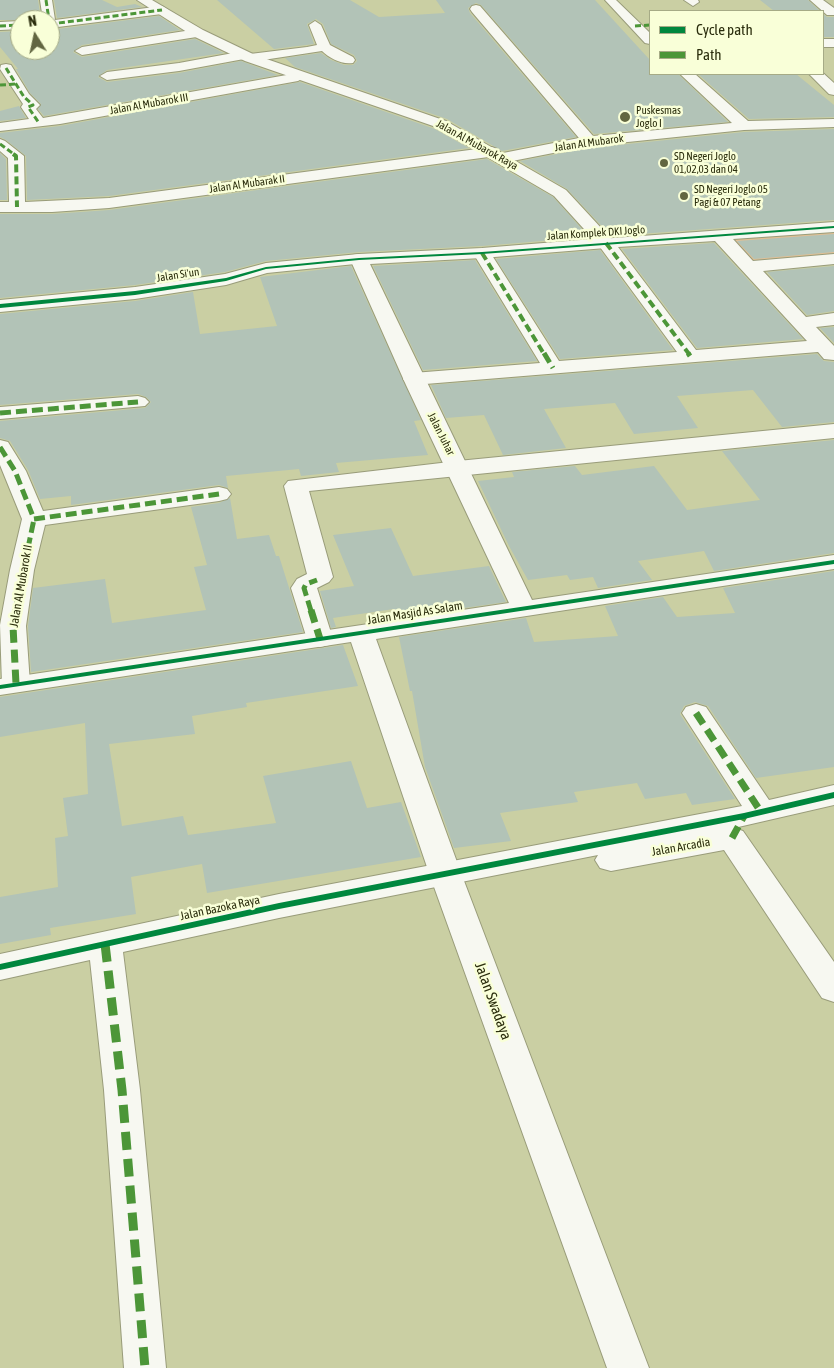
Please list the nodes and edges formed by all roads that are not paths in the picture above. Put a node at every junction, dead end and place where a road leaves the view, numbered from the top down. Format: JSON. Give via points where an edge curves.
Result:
{"nodes":[{"id":1,"x":143,"y":0,"type":"edge"},
{"id":2,"x":816,"y":0,"type":"edge"},
{"id":3,"x":610,"y":1,"type":"edge"},
{"id":4,"x":476,"y":9,"type":"dead end"},
{"id":5,"x":162,"y":10,"type":"junction"},
{"id":6,"x":829,"y":12,"type":"edge"},
{"id":7,"x":60,"y":23,"type":"edge"},
{"id":8,"x":315,"y":24,"type":"dead end"},
{"id":9,"x":649,"y":25,"type":"edge"},
{"id":10,"x":636,"y":26,"type":"junction"},
{"id":11,"x":198,"y":34,"type":"junction"},
{"id":12,"x":649,"y":39,"type":"edge"},
{"id":13,"x":323,"y":47,"type":"junction"},
{"id":14,"x":82,"y":51,"type":"dead end"},
{"id":15,"x":247,"y":57,"type":"junction"},
{"id":16,"x":348,"y":60,"type":"dead end"},
{"id":17,"x":6,"y":68,"type":"dead end"},
{"id":18,"x":688,"y":75,"type":"edge"},
{"id":19,"x":107,"y":76,"type":"dead end"},
{"id":20,"x":298,"y":76,"type":"junction"},
{"id":21,"x":824,"y":78,"type":"edge"},
{"id":22,"x":17,"y":84,"type":"junction"},
{"id":23,"x":0,"y":85,"type":"edge"},
{"id":24,"x":834,"y":91,"type":"edge"},
{"id":25,"x":39,"y":123,"type":"junction"},
{"id":26,"x":831,"y":125,"type":"edge"},
{"id":27,"x":744,"y":126,"type":"junction"},
{"id":28,"x":0,"y":127,"type":"edge"},
{"id":29,"x":589,"y":140,"type":"junction"},
{"id":30,"x":0,"y":144,"type":"edge"},
{"id":31,"x":497,"y":155,"type":"junction"},
{"id":32,"x":0,"y":207,"type":"edge"},
{"id":33,"x":17,"y":207,"type":"junction"},
{"id":34,"x":834,"y":227,"type":"edge"},
{"id":35,"x":719,"y":235,"type":"junction"},
{"id":36,"x":606,"y":243,"type":"junction"},
{"id":37,"x":482,"y":253,"type":"junction"},
{"id":38,"x":359,"y":259,"type":"junction"},
{"id":39,"x":834,"y":259,"type":"edge"},
{"id":40,"x":749,"y":267,"type":"junction"},
{"id":41,"x":0,"y":306,"type":"edge"},
{"id":42,"x":834,"y":319,"type":"edge"},
{"id":43,"x":802,"y":323,"type":"junction"},
{"id":44,"x":828,"y":352,"type":"edge"},
{"id":45,"x":690,"y":356,"type":"junction"},
{"id":46,"x":553,"y":368,"type":"junction"},
{"id":47,"x":413,"y":379,"type":"junction"},
{"id":48,"x":138,"y":402,"type":"dead end"},
{"id":49,"x":0,"y":413,"type":"edge"},
{"id":50,"x":834,"y":432,"type":"edge"},
{"id":51,"x":0,"y":447,"type":"edge"},
{"id":52,"x":458,"y":468,"type":"junction"},
{"id":53,"x":219,"y":494,"type":"dead end"},
{"id":54,"x":34,"y":519,"type":"junction"},
{"id":55,"x":834,"y":562,"type":"edge"},
{"id":56,"x":524,"y":607,"type":"junction"},
{"id":57,"x":361,"y":633,"type":"junction"},
{"id":58,"x":320,"y":639,"type":"junction"},
{"id":59,"x":8,"y":685,"type":"edge"},
{"id":60,"x":696,"y":713,"type":"dead end"},
{"id":61,"x":834,"y":795,"type":"edge"},
{"id":62,"x":746,"y":822,"type":"junction"},
{"id":63,"x":448,"y":880,"type":"junction"},
{"id":64,"x":105,"y":944,"type":"junction"},
{"id":65,"x":0,"y":967,"type":"edge"},
{"id":66,"x":834,"y":989,"type":"edge"},
{"id":67,"x":145,"y":1368,"type":"edge"},
{"id":68,"x":628,"y":1368,"type":"edge"}],
"edges":[{"from":1,"to":5,"type":"street","name":"Jalan Al Mubarok Raya"},
{"from":2,"to":6,"type":"street"},
{"from":3,"to":10,"type":"street"},
{"from":4,"to":29,"type":"street"},
{"from":5,"to":7,"type":"street"},
{"from":5,"to":11,"type":"street","name":"Jalan Al Mubarok Raya"},
{"from":8,"to":13,"type":"street"},
{"from":9,"to":10,"type":"street"},
{"from":10,"to":12,"type":"street"},
{"from":11,"to":14,"type":"street"},
{"from":11,"to":15,"type":"street","name":"Jalan Al Mubarok Raya"},
{"from":13,"to":15,"type":"street"},
{"from":13,"to":16,"type":"street","via":[[332,55]]},
{"from":15,"to":19,"type":"street"},
{"from":15,"to":20,"type":"street","name":"Jalan Al Mubarok Raya"},
{"from":17,"to":22,"type":"street"},
{"from":18,"to":27,"type":"street"},
{"from":20,"to":25,"type":"street","name":"Jalan Al Mubarok III"},
{"from":20,"to":31,"type":"street","name":"Jalan Al Mubarok Raya","via":[[415,113]]},
{"from":21,"to":24,"type":"street"},
{"from":22,"to":23,"type":"street"},
{"from":22,"to":25,"type":"street","via":[[33,105],[28,107]]},
{"from":25,"to":28,"type":"street","name":"Jalan Al Mubarok III"},
{"from":26,"to":27,"type":"street","name":"Jalan Al Mubarok"},
{"from":27,"to":29,"type":"street","name":"Jalan Al Mubarok"},
{"from":29,"to":31,"type":"street","name":"Jalan Al Mubarok"},
{"from":30,"to":33,"type":"street","via":[[16,156]]},
{"from":31,"to":33,"type":"street","name":"Jalan Al Mubarak II","via":[[109,203]]},
{"from":31,"to":36,"type":"street","name":"Jalan Al Mubarok Raya","via":[[560,193]]},
{"from":32,"to":33,"type":"street","name":"Jalan Al Mubarak II"},
{"from":34,"to":35,"type":"street","name":"Jalan Komplek DKI Joglo"},
{"from":35,"to":36,"type":"street","name":"Jalan Komplek DKI Joglo"},
{"from":35,"to":40,"type":"street"},
{"from":36,"to":37,"type":"street","name":"Jalan Komplek DKI Joglo"},
{"from":36,"to":45,"type":"street","name":"Jalan Al Mubarok Raya"},
{"from":37,"to":38,"type":"street","name":"Jalan Komplek DKI Joglo"},
{"from":37,"to":46,"type":"street"},
{"from":38,"to":41,"type":"street","name":"Jalan Si'un","via":[[266,268],[135,293]]},
{"from":38,"to":47,"type":"street","name":"Jalan Juhar"},
{"from":39,"to":40,"type":"street"},
{"from":40,"to":43,"type":"street"},
{"from":42,"to":43,"type":"street"},
{"from":43,"to":44,"type":"street"},
{"from":44,"to":45,"type":"street"},
{"from":45,"to":46,"type":"street"},
{"from":46,"to":47,"type":"street"},
{"from":47,"to":52,"type":"street","name":"Jalan Juhar"},
{"from":48,"to":49,"type":"street"},
{"from":50,"to":52,"type":"street"},
{"from":51,"to":54,"type":"street","via":[[15,471]]},
{"from":52,"to":56,"type":"street","name":"Jalan Juhar"},
{"from":52,"to":58,"type":"street","via":[[296,486],[320,577],[304,588]]},
{"from":53,"to":54,"type":"street"},
{"from":54,"to":59,"type":"street","name":"Jalan Al Mubarok II","via":[[12,626]]},
{"from":55,"to":56,"type":"street","name":"Jalan Masjid As Salam"},
{"from":56,"to":57,"type":"street","name":"Jalan Masjid As Salam"},
{"from":57,"to":58,"type":"street","name":"Jalan Masjid As Salam"},
{"from":57,"to":63,"type":"street","name":"Jalan Swadaya"},
{"from":58,"to":59,"type":"street","name":"Jalan Masjid As Salam"},
{"from":60,"to":62,"type":"street"},
{"from":61,"to":62,"type":"street","name":"Jalan Arcadia"},
{"from":62,"to":63,"type":"street","name":"Jalan Arcadia"},
{"from":62,"to":66,"type":"street"},
{"from":63,"to":64,"type":"street","name":"Jalan Bazoka Raya"},
{"from":63,"to":68,"type":"street","name":"Jalan Swadaya"},
{"from":64,"to":65,"type":"street","name":"Jalan Bazoka Raya"},
{"from":64,"to":67,"type":"street","via":[[122,1090]]}]}
